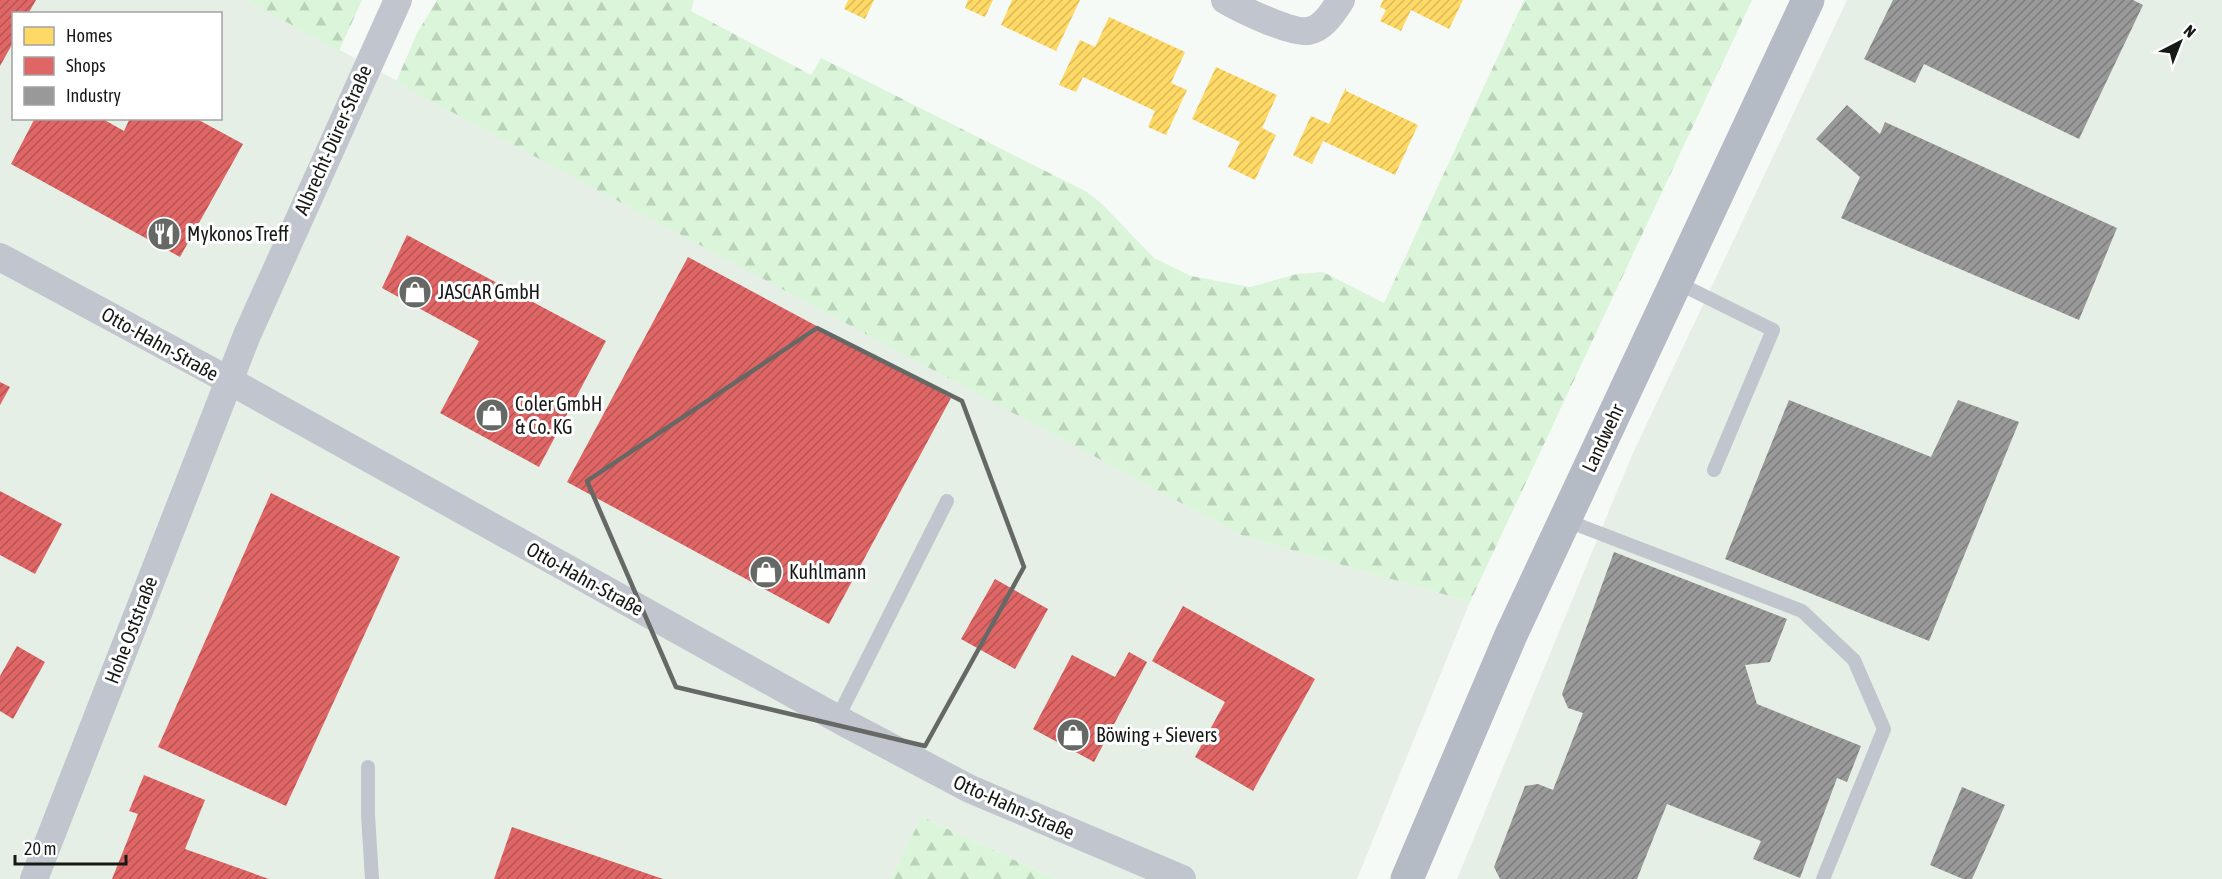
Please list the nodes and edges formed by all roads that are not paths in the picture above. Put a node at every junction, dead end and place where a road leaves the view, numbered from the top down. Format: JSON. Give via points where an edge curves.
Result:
{"nodes":[{"id":1,"x":398,"y":0,"type":"edge"},
{"id":2,"x":1225,"y":0,"type":"edge"},
{"id":3,"x":1341,"y":0,"type":"edge"},
{"id":4,"x":1808,"y":0,"type":"edge"},
{"id":5,"x":0,"y":256,"type":"edge"},
{"id":6,"x":1676,"y":282,"type":"junction"},
{"id":7,"x":228,"y":380,"type":"junction"},
{"id":8,"x":1714,"y":470,"type":"dead end"},
{"id":9,"x":947,"y":501,"type":"dead end"},
{"id":10,"x":1565,"y":520,"type":"junction"},
{"id":11,"x":837,"y":719,"type":"junction"},
{"id":12,"x":368,"y":767,"type":"dead end"},
{"id":13,"x":34,"y":879,"type":"edge"},
{"id":14,"x":372,"y":879,"type":"edge"},
{"id":15,"x":1182,"y":879,"type":"edge"},
{"id":16,"x":1407,"y":879,"type":"edge"},
{"id":17,"x":1823,"y":879,"type":"edge"}],
"edges":[{"from":1,"to":7,"type":"street","name":"Albrecht-Dürer-Straße"},
{"from":2,"to":3,"type":"street","via":[[1288,29],[1308,32],[1326,22]]},
{"from":4,"to":6,"type":"main road","name":"Landwehr"},
{"from":5,"to":7,"type":"street","name":"Otto-Hahn-Straße"},
{"from":6,"to":8,"type":"lane","via":[[1773,330]]},
{"from":6,"to":10,"type":"main road","name":"Landwehr"},
{"from":7,"to":11,"type":"street","name":"Otto-Hahn-Straße"},
{"from":7,"to":13,"type":"street","name":"Hohe Oststraße"},
{"from":9,"to":11,"type":"lane"},
{"from":10,"to":16,"type":"main road","name":"Landwehr","via":[[1511,635]]},
{"from":10,"to":17,"type":"lane","via":[[1802,611],[1854,660],[1884,729]]},
{"from":11,"to":15,"type":"street","name":"Otto-Hahn-Straße","via":[[970,789]]},
{"from":12,"to":14,"type":"lane"}]}
